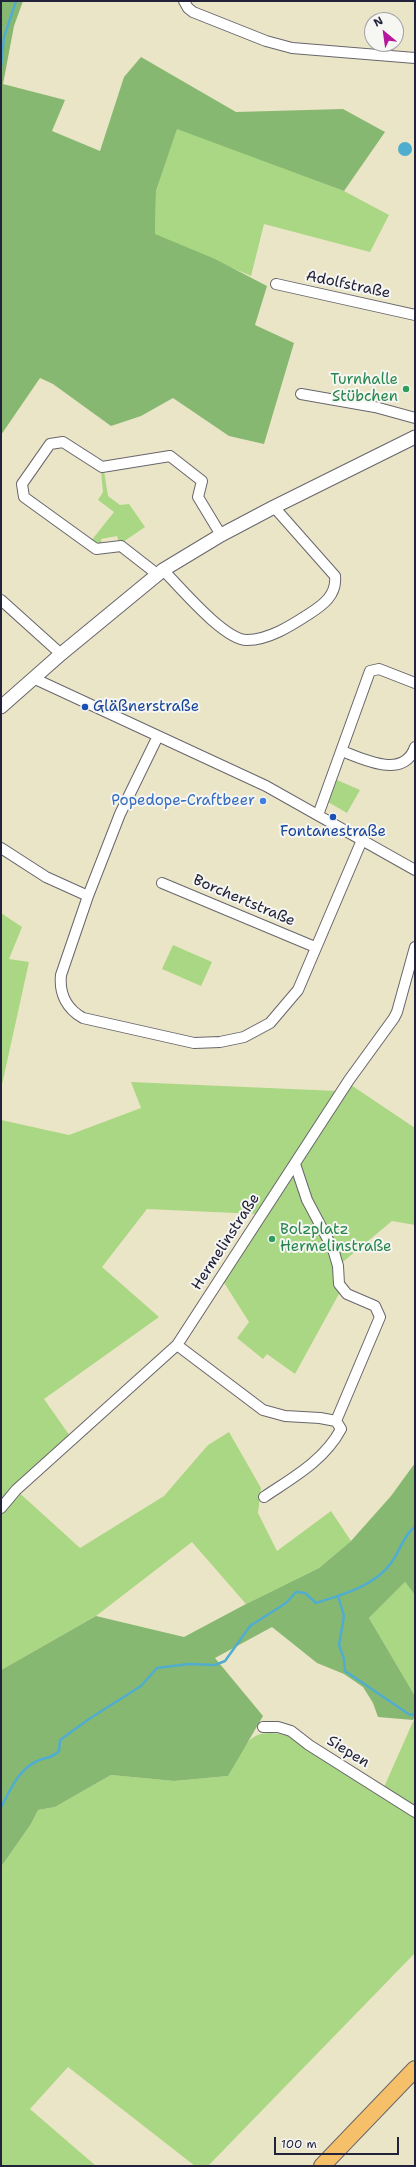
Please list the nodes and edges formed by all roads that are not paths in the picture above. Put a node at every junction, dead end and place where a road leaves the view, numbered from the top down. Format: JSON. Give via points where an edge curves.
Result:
{"nodes":[{"id":1,"x":184,"y":1,"type":"edge"},
{"id":2,"x":415,"y":58,"type":"edge"},
{"id":3,"x":276,"y":284,"type":"dead end"},
{"id":4,"x":415,"y":315,"type":"edge"},
{"id":5,"x":301,"y":394,"type":"dead end"},
{"id":6,"x":415,"y":418,"type":"edge"},
{"id":7,"x":415,"y":437,"type":"edge"},
{"id":8,"x":274,"y":507,"type":"junction"},
{"id":9,"x":222,"y":535,"type":"junction"},
{"id":10,"x":160,"y":572,"type":"junction"},
{"id":11,"x":1,"y":600,"type":"edge"},
{"id":12,"x":60,"y":654,"type":"junction"},
{"id":13,"x":33,"y":678,"type":"junction"},
{"id":14,"x":415,"y":683,"type":"edge"},
{"id":15,"x":1,"y":707,"type":"edge"},
{"id":16,"x":158,"y":736,"type":"junction"},
{"id":17,"x":415,"y":747,"type":"edge"},
{"id":18,"x":342,"y":751,"type":"junction"},
{"id":19,"x":318,"y":814,"type":"junction"},
{"id":20,"x":362,"y":840,"type":"junction"},
{"id":21,"x":1,"y":848,"type":"edge"},
{"id":22,"x":415,"y":870,"type":"edge"},
{"id":23,"x":162,"y":883,"type":"dead end"},
{"id":24,"x":88,"y":896,"type":"junction"},
{"id":25,"x":315,"y":947,"type":"junction"},
{"id":26,"x":415,"y":947,"type":"edge"},
{"id":27,"x":295,"y":1164,"type":"junction"},
{"id":28,"x":176,"y":1346,"type":"junction"},
{"id":29,"x":336,"y":1421,"type":"junction"},
{"id":30,"x":264,"y":1497,"type":"dead end"},
{"id":31,"x":1,"y":1508,"type":"edge"},
{"id":32,"x":263,"y":1726,"type":"dead end"},
{"id":33,"x":415,"y":1812,"type":"edge"},
{"id":34,"x":412,"y":2077,"type":"edge"},
{"id":35,"x":322,"y":2166,"type":"edge"}],
"edges":[{"from":1,"to":2,"type":"street","via":[[194,12],[266,41],[292,48]]},
{"from":3,"to":4,"type":"street","name":"Adolfstraße"},
{"from":5,"to":6,"type":"street","via":[[375,407]]},
{"from":7,"to":8,"type":"street"},
{"from":8,"to":9,"type":"street"},
{"from":8,"to":10,"type":"street","via":[[335,576],[336,582],[328,602],[288,628],[253,639],[239,638],[226,631]]},
{"from":9,"to":10,"type":"street"},
{"from":9,"to":10,"type":"street","via":[[198,497],[202,481],[170,456],[102,467],[63,442],[50,444],[22,484],[24,497],[96,549],[121,546]]},
{"from":10,"to":12,"type":"street"},
{"from":11,"to":12,"type":"street"},
{"from":12,"to":13,"type":"street"},
{"from":13,"to":15,"type":"street"},
{"from":13,"to":16,"type":"street"},
{"from":14,"to":18,"type":"street","via":[[379,669],[370,671]]},
{"from":16,"to":19,"type":"street","via":[[262,784]]},
{"from":16,"to":24,"type":"street","via":[[120,814]]},
{"from":17,"to":18,"type":"street","via":[[406,760],[390,765],[374,764]]},
{"from":18,"to":19,"type":"street"},
{"from":19,"to":20,"type":"street"},
{"from":20,"to":22,"type":"street"},
{"from":20,"to":25,"type":"street"},
{"from":21,"to":24,"type":"street","via":[[46,877]]},
{"from":23,"to":25,"type":"street","name":"Borchertstraße"},
{"from":24,"to":25,"type":"street","via":[[61,977],[60,986],[65,1001],[72,1011],[83,1018],[160,1036],[194,1043],[220,1042],[244,1037],[259,1030],[278,1015],[298,990]]},
{"from":26,"to":27,"type":"street","name":"Hermelinstraße","via":[[397,1012],[348,1080]]},
{"from":27,"to":28,"type":"street","name":"Hermelinstraße"},
{"from":27,"to":29,"type":"street","via":[[307,1200],[333,1249],[338,1266],[339,1284],[347,1294],[375,1306],[380,1317]]},
{"from":28,"to":29,"type":"street","via":[[263,1410],[285,1416]]},
{"from":28,"to":31,"type":"street","name":"Hermelinstraße","via":[[16,1490]]},
{"from":29,"to":30,"type":"street","via":[[341,1429],[330,1447],[310,1466]]},
{"from":32,"to":33,"type":"street","name":"Siepen","via":[[292,1731],[309,1745]]},
{"from":34,"to":35,"type":"main road"}]}
